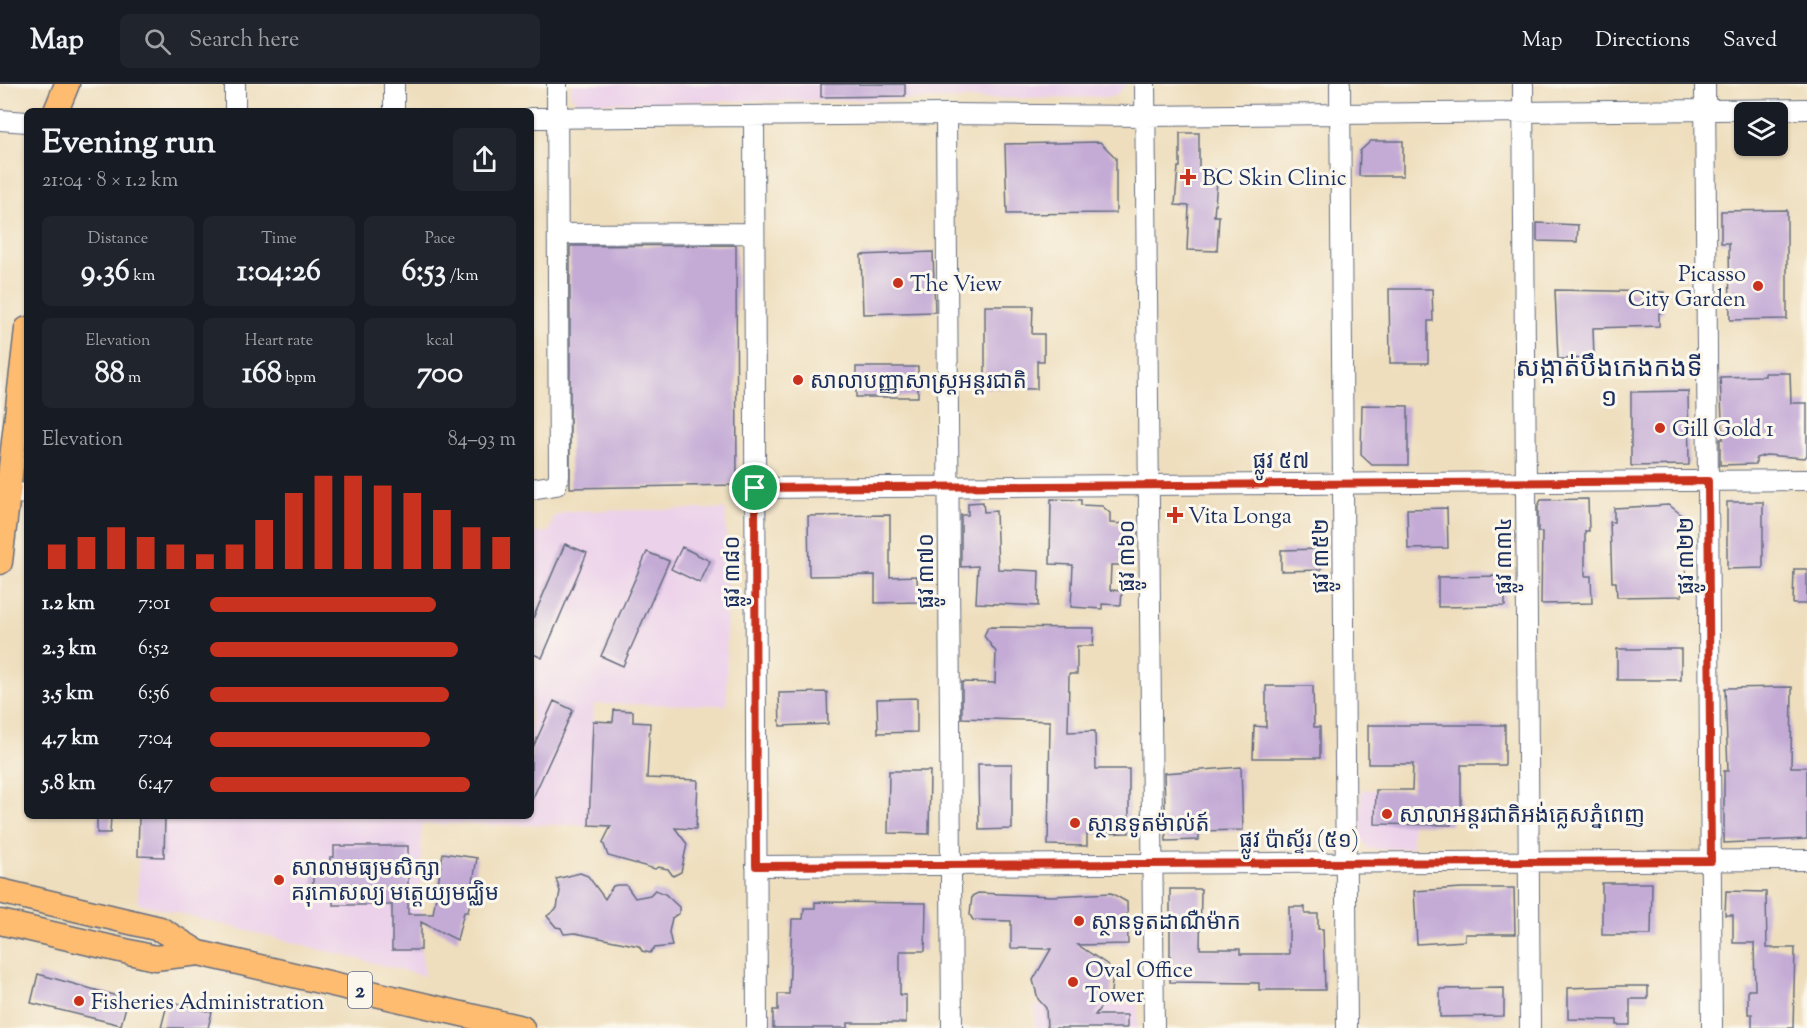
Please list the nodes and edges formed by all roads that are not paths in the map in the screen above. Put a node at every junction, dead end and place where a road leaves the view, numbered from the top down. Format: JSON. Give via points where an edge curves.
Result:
{"nodes":[{"id":1,"x":48,"y":84,"type":"edge"},
{"id":2,"x":67,"y":84,"type":"edge"},
{"id":3,"x":234,"y":84,"type":"edge"},
{"id":4,"x":394,"y":84,"type":"edge"},
{"id":5,"x":557,"y":84,"type":"edge"},
{"id":6,"x":1145,"y":84,"type":"edge"},
{"id":7,"x":1340,"y":84,"type":"edge"},
{"id":8,"x":1523,"y":84,"type":"edge"},
{"id":9,"x":1705,"y":84,"type":"edge"},
{"id":10,"x":50,"y":108,"type":"edge"},
{"id":11,"x":57,"y":108,"type":"edge"},
{"id":12,"x":235,"y":108,"type":"edge"},
{"id":13,"x":394,"y":108,"type":"edge"},
{"id":14,"x":1807,"y":109,"type":"edge"},
{"id":15,"x":1706,"y":110,"type":"junction"},
{"id":16,"x":1523,"y":112,"type":"junction"},
{"id":17,"x":945,"y":114,"type":"junction"},
{"id":18,"x":1340,"y":114,"type":"junction"},
{"id":19,"x":754,"y":116,"type":"junction"},
{"id":20,"x":1145,"y":116,"type":"junction"},
{"id":21,"x":534,"y":118,"type":"edge"},
{"id":22,"x":557,"y":118,"type":"junction"},
{"id":23,"x":0,"y":120,"type":"edge"},
{"id":24,"x":24,"y":122,"type":"edge"},
{"id":25,"x":754,"y":233,"type":"junction"},
{"id":26,"x":558,"y":234,"type":"junction"},
{"id":27,"x":24,"y":378,"type":"edge"},
{"id":28,"x":1807,"y":480,"type":"edge"},
{"id":29,"x":1708,"y":481,"type":"junction"},
{"id":30,"x":1527,"y":482,"type":"junction"},
{"id":31,"x":1343,"y":483,"type":"junction"},
{"id":32,"x":1149,"y":485,"type":"junction"},
{"id":33,"x":948,"y":486,"type":"junction"},
{"id":34,"x":755,"y":488,"type":"junction"},
{"id":35,"x":534,"y":489,"type":"edge"},
{"id":36,"x":17,"y":493,"type":"edge"},
{"id":37,"x":0,"y":562,"type":"edge"},
{"id":38,"x":1807,"y":860,"type":"edge"},
{"id":39,"x":1711,"y":861,"type":"junction"},
{"id":40,"x":1530,"y":862,"type":"junction"},
{"id":41,"x":1346,"y":863,"type":"junction"},
{"id":42,"x":1152,"y":864,"type":"junction"},
{"id":43,"x":951,"y":865,"type":"junction"},
{"id":44,"x":756,"y":866,"type":"junction"},
{"id":45,"x":0,"y":891,"type":"edge"},
{"id":46,"x":0,"y":922,"type":"edge"},
{"id":47,"x":199,"y":952,"type":"junction"},
{"id":48,"x":522,"y":1028,"type":"edge"},
{"id":49,"x":757,"y":1028,"type":"edge"},
{"id":50,"x":952,"y":1028,"type":"edge"},
{"id":51,"x":1154,"y":1028,"type":"edge"},
{"id":52,"x":1347,"y":1028,"type":"edge"},
{"id":53,"x":1530,"y":1028,"type":"edge"},
{"id":54,"x":1712,"y":1028,"type":"edge"}],
"edges":[{"from":1,"to":10,"type":"main road"},
{"from":2,"to":11,"type":"main road"},
{"from":3,"to":12,"type":"street"},
{"from":4,"to":13,"type":"street"},
{"from":5,"to":22,"type":"street"},
{"from":6,"to":20,"type":"street","name":"ផ្លូវ ៣៦០"},
{"from":7,"to":18,"type":"street","name":"ផ្លូវ ៣៥២"},
{"from":8,"to":16,"type":"street","name":"ផ្លូវ ៣៣៤"},
{"from":9,"to":15,"type":"street","name":"ផ្លូវ ៣២២"},
{"from":14,"to":15,"type":"street"},
{"from":15,"to":16,"type":"street"},
{"from":15,"to":29,"type":"street","name":"ផ្លូវ ៣២២"},
{"from":16,"to":18,"type":"street"},
{"from":16,"to":30,"type":"street","name":"ផ្លូវ ៣៣៤"},
{"from":17,"to":19,"type":"street"},
{"from":17,"to":20,"type":"street"},
{"from":17,"to":33,"type":"street","name":"ផ្លូវ ៣៧០"},
{"from":18,"to":20,"type":"street"},
{"from":18,"to":31,"type":"street","name":"ផ្លូវ ៣៥២"},
{"from":19,"to":22,"type":"street"},
{"from":19,"to":25,"type":"street","name":"ផ្លូវ ៣៨០"},
{"from":20,"to":32,"type":"street","name":"ផ្លូវ ៣៦០"},
{"from":21,"to":22,"type":"street"},
{"from":22,"to":26,"type":"street"},
{"from":23,"to":24,"type":"street"},
{"from":25,"to":26,"type":"street"},
{"from":25,"to":34,"type":"street","name":"ផ្លូវ ៣៨០"},
{"from":26,"to":35,"type":"street","via":[[559,476],[556,485]]},
{"from":27,"to":36,"type":"main road"},
{"from":28,"to":29,"type":"street","name":"ផ្លូវ ៥៧"},
{"from":29,"to":30,"type":"street","name":"ផ្លូវ ៥៧"},
{"from":29,"to":39,"type":"street","name":"ផ្លូវ ៣២២"},
{"from":30,"to":31,"type":"street","name":"ផ្លូវ ៥៧"},
{"from":30,"to":40,"type":"street","name":"ផ្លូវ ៣៣៤"},
{"from":31,"to":32,"type":"street","name":"ផ្លូវ ៥៧"},
{"from":31,"to":41,"type":"street","name":"ផ្លូវ ៣៥២"},
{"from":32,"to":33,"type":"street","name":"ផ្លូវ ៥៧"},
{"from":32,"to":42,"type":"street","name":"ផ្លូវ ៣៦០"},
{"from":33,"to":34,"type":"street","name":"ផ្លូវ ៥៧"},
{"from":33,"to":43,"type":"street","name":"ផ្លូវ ៣៧០"},
{"from":34,"to":44,"type":"street","name":"ផ្លូវ ៣៨០"},
{"from":36,"to":37,"type":"main road"},
{"from":38,"to":39,"type":"street","name":"ផ្លូវ ប៉ាស្ទ័រ (៥១)"},
{"from":39,"to":40,"type":"street","name":"ផ្លូវ ប៉ាស្ទ័រ (៥១)"},
{"from":39,"to":54,"type":"street","name":"ផ្លូវ ៣២២"},
{"from":40,"to":41,"type":"street","name":"ផ្លូវ ប៉ាស្ទ័រ (៥១)"},
{"from":40,"to":53,"type":"street","name":"ផ្លូវ ៣៣៤"},
{"from":41,"to":42,"type":"street","name":"ផ្លូវ ប៉ាស្ទ័រ (៥១)"},
{"from":41,"to":52,"type":"street","name":"ផ្លូវ ៣៥២"},
{"from":42,"to":43,"type":"street","name":"ផ្លូវ ប៉ាស្ទ័រ (៥១)"},
{"from":42,"to":51,"type":"street","name":"ផ្លូវ ៣៦០"},
{"from":43,"to":44,"type":"street","name":"ផ្លូវ ប៉ាស្ទ័រ (៥១)"},
{"from":43,"to":50,"type":"street","name":"ផ្លូវ ៣៧០"},
{"from":44,"to":49,"type":"street","name":"ផ្លូវ ៣៨០"},
{"from":45,"to":47,"type":"main road","number":"2","via":[[160,929]]},
{"from":46,"to":47,"type":"main road","number":"2","via":[[155,958]]},
{"from":47,"to":48,"type":"main road","number":"2"}]}
